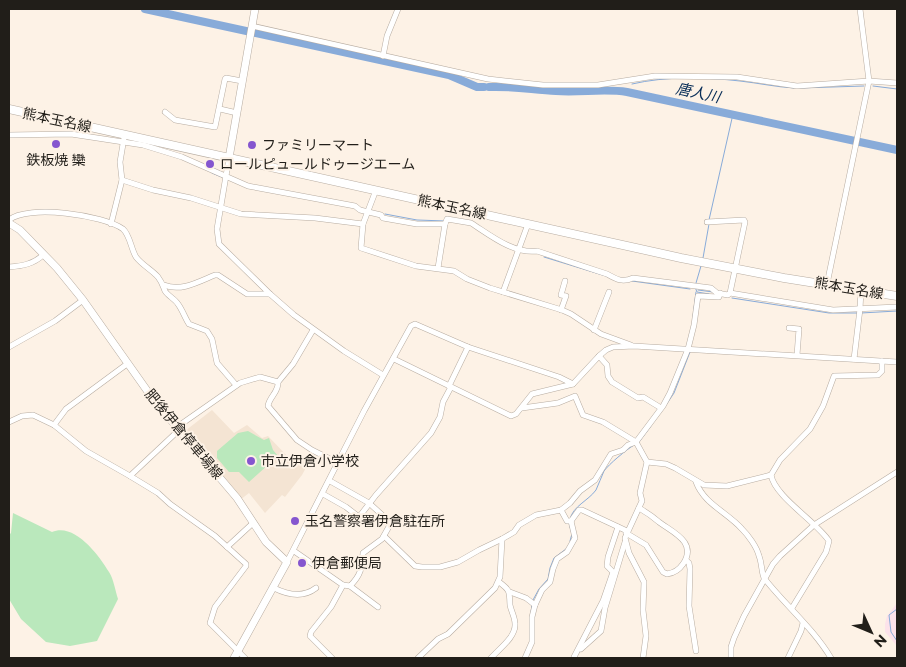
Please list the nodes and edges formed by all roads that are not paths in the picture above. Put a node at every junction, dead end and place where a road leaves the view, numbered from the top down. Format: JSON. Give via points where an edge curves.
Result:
{"nodes":[{"id":1,"x":255,"y":9,"type":"edge"},
{"id":2,"x":398,"y":9,"type":"edge"},
{"id":3,"x":860,"y":9,"type":"edge"},
{"id":4,"x":251,"y":30,"type":"junction"},
{"id":5,"x":383,"y":56,"type":"junction"},
{"id":6,"x":242,"y":81,"type":"junction"},
{"id":7,"x":869,"y":81,"type":"junction"},
{"id":8,"x":897,"y":84,"type":"edge"},
{"id":9,"x":9,"y":109,"type":"edge"},
{"id":10,"x":220,"y":109,"type":"junction"},
{"id":11,"x":165,"y":112,"type":"dead end"},
{"id":12,"x":237,"y":113,"type":"junction"},
{"id":13,"x":9,"y":135,"type":"edge"},
{"id":14,"x":124,"y":141,"type":"junction"},
{"id":15,"x":229,"y":158,"type":"junction"},
{"id":16,"x":226,"y":179,"type":"junction"},
{"id":17,"x":122,"y":180,"type":"junction"},
{"id":18,"x":376,"y":190,"type":"junction"},
{"id":19,"x":221,"y":209,"type":"junction"},
{"id":20,"x":368,"y":212,"type":"junction"},
{"id":21,"x":472,"y":212,"type":"junction"},
{"id":22,"x":9,"y":222,"type":"edge"},
{"id":23,"x":446,"y":222,"type":"junction"},
{"id":24,"x":708,"y":222,"type":"dead end"},
{"id":25,"x":471,"y":223,"type":"junction"},
{"id":26,"x":111,"y":224,"type":"junction"},
{"id":27,"x":363,"y":224,"type":"junction"},
{"id":28,"x":528,"y":224,"type":"junction"},
{"id":29,"x":518,"y":248,"type":"junction"},
{"id":30,"x":43,"y":254,"type":"junction"},
{"id":31,"x":9,"y":267,"type":"edge"},
{"id":32,"x":438,"y":268,"type":"junction"},
{"id":33,"x":735,"y":269,"type":"junction"},
{"id":34,"x":565,"y":281,"type":"dead end"},
{"id":35,"x":827,"y":284,"type":"junction"},
{"id":36,"x":164,"y":285,"type":"junction"},
{"id":37,"x":861,"y":290,"type":"junction"},
{"id":38,"x":503,"y":292,"type":"junction"},
{"id":39,"x":609,"y":292,"type":"dead end"},
{"id":40,"x":720,"y":293,"type":"junction"},
{"id":41,"x":730,"y":293,"type":"junction"},
{"id":42,"x":270,"y":294,"type":"junction"},
{"id":43,"x":897,"y":296,"type":"edge"},
{"id":44,"x":82,"y":300,"type":"junction"},
{"id":45,"x":897,"y":307,"type":"edge"},
{"id":46,"x":561,"y":310,"type":"junction"},
{"id":47,"x":860,"y":310,"type":"junction"},
{"id":48,"x":789,"y":328,"type":"dead end"},
{"id":49,"x":313,"y":330,"type":"junction"},
{"id":50,"x":594,"y":330,"type":"junction"},
{"id":51,"x":10,"y":345,"type":"edge"},
{"id":52,"x":634,"y":346,"type":"junction"},
{"id":53,"x":468,"y":347,"type":"junction"},
{"id":54,"x":688,"y":349,"type":"junction"},
{"id":55,"x":797,"y":355,"type":"junction"},
{"id":56,"x":599,"y":356,"type":"junction"},
{"id":57,"x":394,"y":359,"type":"junction"},
{"id":58,"x":854,"y":359,"type":"junction"},
{"id":59,"x":882,"y":361,"type":"junction"},
{"id":60,"x":897,"y":362,"type":"edge"},
{"id":61,"x":128,"y":364,"type":"junction"},
{"id":62,"x":383,"y":375,"type":"junction"},
{"id":63,"x":278,"y":382,"type":"junction"},
{"id":64,"x":573,"y":384,"type":"junction"},
{"id":65,"x":236,"y":385,"type":"junction"},
{"id":66,"x":450,"y":386,"type":"junction"},
{"id":67,"x":522,"y":408,"type":"junction"},
{"id":68,"x":661,"y":408,"type":"junction"},
{"id":69,"x":9,"y":422,"type":"edge"},
{"id":70,"x":54,"y":425,"type":"junction"},
{"id":71,"x":178,"y":428,"type":"junction"},
{"id":72,"x":636,"y":442,"type":"junction"},
{"id":73,"x":647,"y":462,"type":"junction"},
{"id":74,"x":338,"y":463,"type":"junction"},
{"id":75,"x":897,"y":472,"type":"edge"},
{"id":76,"x":772,"y":475,"type":"junction"},
{"id":77,"x":130,"y":476,"type":"junction"},
{"id":78,"x":330,"y":481,"type":"junction"},
{"id":79,"x":696,"y":482,"type":"junction"},
{"id":80,"x":323,"y":494,"type":"junction"},
{"id":81,"x":369,"y":503,"type":"junction"},
{"id":82,"x":639,"y":508,"type":"junction"},
{"id":83,"x":561,"y":510,"type":"junction"},
{"id":84,"x":569,"y":521,"type":"junction"},
{"id":85,"x":253,"y":523,"type":"junction"},
{"id":86,"x":814,"y":525,"type":"junction"},
{"id":87,"x":618,"y":527,"type":"junction"},
{"id":88,"x":626,"y":532,"type":"junction"},
{"id":89,"x":384,"y":536,"type":"junction"},
{"id":90,"x":502,"y":539,"type":"junction"},
{"id":91,"x":626,"y":542,"type":"junction"},
{"id":92,"x":227,"y":546,"type":"junction"},
{"id":93,"x":294,"y":551,"type":"junction"},
{"id":94,"x":686,"y":560,"type":"junction"},
{"id":95,"x":287,"y":562,"type":"junction"},
{"id":96,"x":764,"y":578,"type":"junction"},
{"id":97,"x":499,"y":582,"type":"junction"},
{"id":98,"x":344,"y":585,"type":"junction"},
{"id":99,"x":350,"y":586,"type":"junction"},
{"id":100,"x":274,"y":588,"type":"junction"},
{"id":101,"x":316,"y":588,"type":"dead end"},
{"id":102,"x":510,"y":592,"type":"junction"},
{"id":103,"x":533,"y":604,"type":"junction"},
{"id":104,"x":378,"y":607,"type":"dead end"},
{"id":105,"x":792,"y":608,"type":"junction"},
{"id":106,"x":803,"y":623,"type":"junction"},
{"id":107,"x":696,"y":651,"type":"dead end"},
{"id":108,"x":236,"y":655,"type":"edge"},
{"id":109,"x":573,"y":657,"type":"edge"},
{"id":110,"x":245,"y":658,"type":"edge"},
{"id":111,"x":332,"y":658,"type":"edge"},
{"id":112,"x":418,"y":658,"type":"edge"},
{"id":113,"x":491,"y":658,"type":"edge"},
{"id":114,"x":525,"y":658,"type":"edge"},
{"id":115,"x":643,"y":658,"type":"edge"},
{"id":116,"x":731,"y":658,"type":"edge"},
{"id":117,"x":788,"y":658,"type":"edge"},
{"id":118,"x":831,"y":658,"type":"edge"}],
"edges":[{"from":1,"to":4,"type":"main road"},
{"from":2,"to":5,"type":"street"},
{"from":3,"to":7,"type":"street"},
{"from":4,"to":5,"type":"street"},
{"from":4,"to":6,"type":"main road"},
{"from":5,"to":7,"type":"street","via":[[488,79],[544,85],[598,86],[655,76],[737,77],[797,86]]},
{"from":6,"to":10,"type":"street","via":[[225,79]]},
{"from":6,"to":12,"type":"main road"},
{"from":7,"to":8,"type":"street"},
{"from":7,"to":35,"type":"street"},
{"from":9,"to":14,"type":"main road","name":"熊本玉名線"},
{"from":10,"to":11,"type":"street","via":[[215,127],[175,120]]},
{"from":10,"to":12,"type":"street"},
{"from":12,"to":15,"type":"main road"},
{"from":13,"to":14,"type":"street","via":[[71,134]]},
{"from":14,"to":15,"type":"main road","name":"熊本玉名線"},
{"from":14,"to":16,"type":"street","via":[[182,157]]},
{"from":14,"to":17,"type":"street","via":[[120,162]]},
{"from":15,"to":16,"type":"street"},
{"from":15,"to":18,"type":"main road","name":"熊本玉名線"},
{"from":16,"to":19,"type":"street"},
{"from":16,"to":20,"type":"street","via":[[355,206]]},
{"from":17,"to":19,"type":"street"},
{"from":17,"to":26,"type":"street"},
{"from":18,"to":20,"type":"street"},
{"from":18,"to":21,"type":"main road","name":"熊本玉名線"},
{"from":19,"to":27,"type":"street","via":[[253,215]]},
{"from":19,"to":42,"type":"street","via":[[217,228],[220,244]]},
{"from":20,"to":23,"type":"street","via":[[417,224]]},
{"from":20,"to":27,"type":"street"},
{"from":21,"to":25,"type":"street"},
{"from":21,"to":28,"type":"main road","name":"熊本玉名線"},
{"from":22,"to":26,"type":"street","via":[[15,216],[53,212],[85,216]]},
{"from":22,"to":30,"type":"main road","name":"肥後伊倉停車場線"},
{"from":23,"to":25,"type":"street","via":[[447,219]]},
{"from":23,"to":32,"type":"street"},
{"from":24,"to":33,"type":"street","via":[[746,222]]},
{"from":25,"to":29,"type":"street","via":[[497,240]]},
{"from":26,"to":36,"type":"street","via":[[126,232],[137,258]]},
{"from":27,"to":32,"type":"street","via":[[361,248],[416,266]]},
{"from":28,"to":29,"type":"street"},
{"from":28,"to":33,"type":"main road","name":"熊本玉名線"},
{"from":29,"to":38,"type":"street"},
{"from":29,"to":40,"type":"street","via":[[607,274],[613,279],[696,285]]},
{"from":30,"to":31,"type":"street","via":[[24,266]]},
{"from":30,"to":44,"type":"main road","name":"肥後伊倉停車場線"},
{"from":32,"to":38,"type":"street","via":[[454,271]]},
{"from":33,"to":35,"type":"main road","name":"熊本玉名線"},
{"from":33,"to":41,"type":"street"},
{"from":34,"to":46,"type":"street","via":[[562,295],[566,296]]},
{"from":35,"to":37,"type":"main road","name":"熊本玉名線"},
{"from":36,"to":42,"type":"street","via":[[172,288],[186,286],[218,275],[247,294]]},
{"from":36,"to":65,"type":"street","via":[[189,324],[205,330],[212,339],[217,363]]},
{"from":37,"to":43,"type":"main road","name":"熊本玉名線"},
{"from":37,"to":47,"type":"street"},
{"from":38,"to":46,"type":"street"},
{"from":39,"to":50,"type":"street"},
{"from":40,"to":41,"type":"street"},
{"from":40,"to":54,"type":"street","via":[[719,296],[698,296]]},
{"from":41,"to":47,"type":"street","via":[[833,310]]},
{"from":42,"to":49,"type":"street"},
{"from":44,"to":51,"type":"street","via":[[55,321]]},
{"from":44,"to":61,"type":"main road","name":"肥後伊倉停車場線"},
{"from":45,"to":47,"type":"street"},
{"from":46,"to":50,"type":"street"},
{"from":47,"to":58,"type":"street"},
{"from":48,"to":55,"type":"street","via":[[799,329]]},
{"from":49,"to":62,"type":"street"},
{"from":49,"to":63,"type":"street"},
{"from":50,"to":52,"type":"street"},
{"from":52,"to":54,"type":"street"},
{"from":52,"to":56,"type":"street","via":[[613,347]]},
{"from":53,"to":57,"type":"street","via":[[415,324]]},
{"from":53,"to":64,"type":"street"},
{"from":53,"to":66,"type":"street"},
{"from":54,"to":55,"type":"street"},
{"from":54,"to":68,"type":"street"},
{"from":55,"to":58,"type":"street"},
{"from":56,"to":64,"type":"street"},
{"from":56,"to":68,"type":"street","via":[[607,364],[612,382]]},
{"from":57,"to":62,"type":"street"},
{"from":57,"to":66,"type":"street"},
{"from":58,"to":59,"type":"street"},
{"from":59,"to":60,"type":"street"},
{"from":59,"to":76,"type":"street","via":[[882,371],[878,375],[834,376],[810,429],[780,460]]},
{"from":61,"to":70,"type":"street","via":[[66,409]]},
{"from":61,"to":71,"type":"main road","name":"肥後伊倉停車場線"},
{"from":62,"to":74,"type":"street"},
{"from":63,"to":65,"type":"street","via":[[260,377]]},
{"from":63,"to":74,"type":"street","via":[[279,386],[268,403],[269,409],[297,440]]},
{"from":64,"to":67,"type":"street","via":[[532,394]]},
{"from":65,"to":71,"type":"street"},
{"from":66,"to":67,"type":"street","via":[[511,416]]},
{"from":66,"to":81,"type":"street","via":[[440,417],[426,440]]},
{"from":67,"to":72,"type":"street","via":[[558,403],[575,396],[583,415],[603,422]]},
{"from":68,"to":72,"type":"street"},
{"from":69,"to":70,"type":"street","via":[[33,415]]},
{"from":70,"to":77,"type":"street","via":[[86,451]]},
{"from":71,"to":77,"type":"street"},
{"from":71,"to":85,"type":"main road","name":"肥後伊倉停車場線","via":[[237,498]]},
{"from":72,"to":73,"type":"street"},
{"from":72,"to":83,"type":"street","via":[[611,454],[595,480]]},
{"from":73,"to":79,"type":"street","via":[[666,464]]},
{"from":73,"to":82,"type":"street"},
{"from":74,"to":78,"type":"street"},
{"from":75,"to":86,"type":"street"},
{"from":76,"to":79,"type":"street","via":[[726,486]]},
{"from":76,"to":86,"type":"street","via":[[789,502]]},
{"from":77,"to":92,"type":"street","via":[[158,493]]},
{"from":78,"to":80,"type":"street"},
{"from":78,"to":81,"type":"street"},
{"from":79,"to":96,"type":"street","via":[[713,505],[744,530],[760,556]]},
{"from":80,"to":81,"type":"street","via":[[359,517]]},
{"from":80,"to":93,"type":"street"},
{"from":81,"to":89,"type":"street","via":[[391,523]]},
{"from":82,"to":88,"type":"street"},
{"from":82,"to":94,"type":"street","via":[[680,535],[687,549]]},
{"from":83,"to":84,"type":"street"},
{"from":83,"to":90,"type":"street","via":[[536,515]]},
{"from":84,"to":87,"type":"street","via":[[582,510]]},
{"from":84,"to":103,"type":"street","via":[[574,538],[571,546],[557,559],[550,582]]},
{"from":85,"to":92,"type":"street"},
{"from":85,"to":95,"type":"main road","name":"肥後伊倉停車場線","via":[[266,542]]},
{"from":86,"to":96,"type":"street","via":[[780,556]]},
{"from":86,"to":105,"type":"street","via":[[829,544]]},
{"from":87,"to":88,"type":"street"},
{"from":87,"to":109,"type":"street","via":[[608,557],[607,566],[613,572],[603,601]]},
{"from":88,"to":91,"type":"street"},
{"from":88,"to":94,"type":"street","via":[[646,545],[667,574],[677,571]]},
{"from":89,"to":90,"type":"street","via":[[415,566],[422,568],[458,562]]},
{"from":89,"to":99,"type":"street","via":[[363,554],[360,575]]},
{"from":90,"to":97,"type":"street"},
{"from":91,"to":109,"type":"street","via":[[601,631]]},
{"from":91,"to":115,"type":"street","via":[[628,553],[644,582],[646,636]]},
{"from":92,"to":108,"type":"street","via":[[246,566],[216,607],[210,623]]},
{"from":93,"to":95,"type":"street"},
{"from":93,"to":98,"type":"street"},
{"from":94,"to":107,"type":"street","via":[[689,563],[689,606]]},
{"from":95,"to":100,"type":"main road"},
{"from":96,"to":105,"type":"street"},
{"from":96,"to":116,"type":"street","via":[[734,638]]},
{"from":97,"to":102,"type":"street"},
{"from":97,"to":112,"type":"street","via":[[448,634]]},
{"from":98,"to":99,"type":"street"},
{"from":98,"to":111,"type":"street","via":[[310,636]]},
{"from":99,"to":104,"type":"street"},
{"from":100,"to":101,"type":"street","via":[[286,594],[302,594]]},
{"from":100,"to":108,"type":"main road"},
{"from":102,"to":103,"type":"street"},
{"from":102,"to":113,"type":"street","via":[[514,630]]},
{"from":103,"to":114,"type":"street","via":[[532,642]]},
{"from":105,"to":106,"type":"street"},
{"from":106,"to":117,"type":"street"},
{"from":106,"to":118,"type":"street","via":[[816,635]]},
{"from":108,"to":110,"type":"street"}]}
